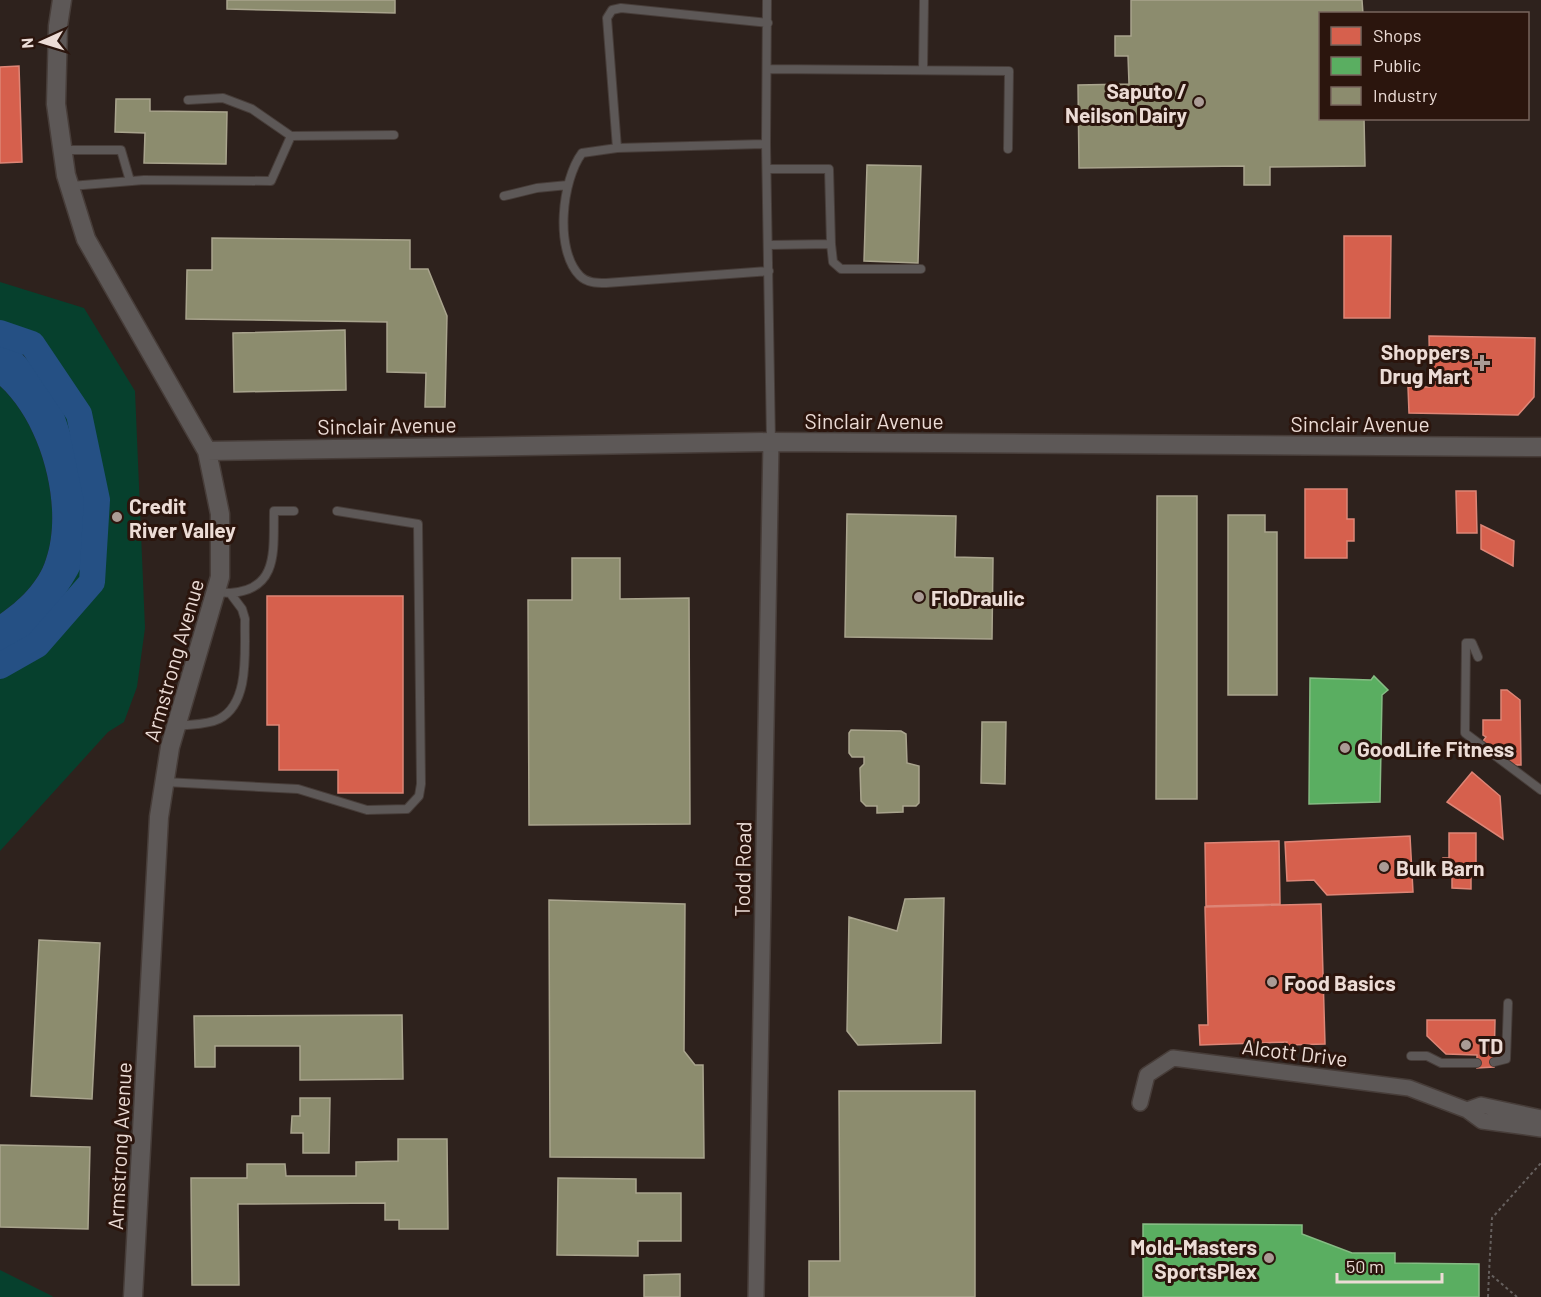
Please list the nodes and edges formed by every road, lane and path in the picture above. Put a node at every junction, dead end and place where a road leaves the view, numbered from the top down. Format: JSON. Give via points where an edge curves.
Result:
{"nodes":[{"id":1,"x":62,"y":0,"type":"edge"},
{"id":2,"x":767,"y":0,"type":"edge"},
{"id":3,"x":924,"y":0,"type":"edge"},
{"id":4,"x":768,"y":23,"type":"junction"},
{"id":5,"x":767,"y":69,"type":"junction"},
{"id":6,"x":923,"y":70,"type":"junction"},
{"id":7,"x":188,"y":100,"type":"dead end"},
{"id":8,"x":394,"y":135,"type":"dead end"},
{"id":9,"x":291,"y":136,"type":"junction"},
{"id":10,"x":766,"y":144,"type":"junction"},
{"id":11,"x":617,"y":147,"type":"junction"},
{"id":12,"x":1008,"y":149,"type":"dead end"},
{"id":13,"x":62,"y":150,"type":"junction"},
{"id":14,"x":767,"y":169,"type":"junction"},
{"id":15,"x":130,"y":181,"type":"junction"},
{"id":16,"x":568,"y":185,"type":"junction"},
{"id":17,"x":69,"y":186,"type":"junction"},
{"id":18,"x":504,"y":196,"type":"dead end"},
{"id":19,"x":831,"y":244,"type":"junction"},
{"id":20,"x":768,"y":245,"type":"junction"},
{"id":21,"x":921,"y":269,"type":"dead end"},
{"id":22,"x":769,"y":271,"type":"junction"},
{"id":23,"x":771,"y":442,"type":"junction"},
{"id":24,"x":1541,"y":447,"type":"edge"},
{"id":25,"x":207,"y":451,"type":"junction"},
{"id":26,"x":294,"y":511,"type":"dead end"},
{"id":27,"x":338,"y":511,"type":"dead end"},
{"id":28,"x":223,"y":592,"type":"junction"},
{"id":29,"x":1478,"y":657,"type":"dead end"},
{"id":30,"x":176,"y":726,"type":"junction"},
{"id":31,"x":164,"y":782,"type":"junction"},
{"id":32,"x":1541,"y":790,"type":"edge"},
{"id":33,"x":1508,"y":1003,"type":"dead end"},
{"id":34,"x":1411,"y":1056,"type":"dead end"},
{"id":35,"x":1494,"y":1062,"type":"dead end"},
{"id":36,"x":1477,"y":1063,"type":"dead end"},
{"id":37,"x":1140,"y":1103,"type":"dead end"},
{"id":38,"x":1467,"y":1110,"type":"junction"},
{"id":39,"x":1541,"y":1118,"type":"edge"},
{"id":40,"x":1541,"y":1130,"type":"edge"},
{"id":41,"x":1541,"y":1163,"type":"edge"},
{"id":42,"x":1489,"y":1273,"type":"junction"},
{"id":43,"x":133,"y":1297,"type":"edge"},
{"id":44,"x":756,"y":1297,"type":"edge"},
{"id":45,"x":1488,"y":1297,"type":"edge"},
{"id":46,"x":1517,"y":1297,"type":"edge"}],
"edges":[{"from":1,"to":13,"type":"street","name":"Armstrong Avenue","via":[[56,104]]},
{"from":2,"to":4,"type":"lane"},
{"from":3,"to":6,"type":"lane"},
{"from":4,"to":5,"type":"lane"},
{"from":4,"to":11,"type":"lane","via":[[612,10],[608,18]]},
{"from":5,"to":6,"type":"lane"},
{"from":5,"to":10,"type":"lane"},
{"from":6,"to":12,"type":"lane","via":[[1009,70]]},
{"from":7,"to":9,"type":"lane","via":[[223,98],[252,109]]},
{"from":8,"to":9,"type":"lane"},
{"from":9,"to":15,"type":"lane","via":[[271,181]]},
{"from":10,"to":11,"type":"lane"},
{"from":10,"to":14,"type":"lane"},
{"from":11,"to":16,"type":"lane","via":[[582,153],[573,165]]},
{"from":13,"to":15,"type":"lane","via":[[121,150]]},
{"from":13,"to":17,"type":"street","name":"Armstrong Avenue"},
{"from":14,"to":19,"type":"lane","via":[[828,169]]},
{"from":14,"to":20,"type":"lane"},
{"from":15,"to":17,"type":"lane"},
{"from":16,"to":18,"type":"lane"},
{"from":16,"to":22,"type":"lane","via":[[563,213],[567,245],[573,266],[589,282]]},
{"from":17,"to":25,"type":"street","name":"Armstrong Avenue","via":[[86,239]]},
{"from":19,"to":20,"type":"lane"},
{"from":19,"to":21,"type":"lane","via":[[833,262],[841,269]]},
{"from":20,"to":22,"type":"lane"},
{"from":22,"to":23,"type":"lane"},
{"from":23,"to":24,"type":"street","name":"Sinclair Avenue"},
{"from":23,"to":25,"type":"street","name":"Sinclair Avenue"},
{"from":23,"to":44,"type":"street","name":"Todd Road"},
{"from":25,"to":28,"type":"street","name":"Armstrong Avenue","via":[[220,514]]},
{"from":26,"to":28,"type":"lane","via":[[274,511],[272,562],[264,579],[249,590]]},
{"from":27,"to":31,"type":"lane","via":[[418,524],[421,784],[414,804],[407,809],[367,810],[298,789]]},
{"from":28,"to":30,"type":"street","name":"Armstrong Avenue"},
{"from":28,"to":30,"type":"lane","via":[[242,609],[245,619],[243,678],[236,702],[229,714],[219,719]]},
{"from":29,"to":32,"type":"lane","via":[[1472,643],[1466,643],[1465,733]]},
{"from":30,"to":31,"type":"street","name":"Armstrong Avenue"},
{"from":31,"to":43,"type":"street","name":"Armstrong Avenue"},
{"from":33,"to":35,"type":"lane","via":[[1506,1059]]},
{"from":34,"to":36,"type":"lane","via":[[1427,1056],[1441,1063]]},
{"from":37,"to":38,"type":"street","name":"Alcott Drive","via":[[1148,1075],[1173,1058],[1409,1088]]},
{"from":38,"to":39,"type":"street","name":"Alcott Drive","via":[[1481,1106]]},
{"from":38,"to":40,"type":"street","name":"Alcott Drive","via":[[1482,1120]]},
{"from":41,"to":42,"type":"path","via":[[1492,1218]]},
{"from":42,"to":45,"type":"path"},
{"from":42,"to":46,"type":"path"}]}
